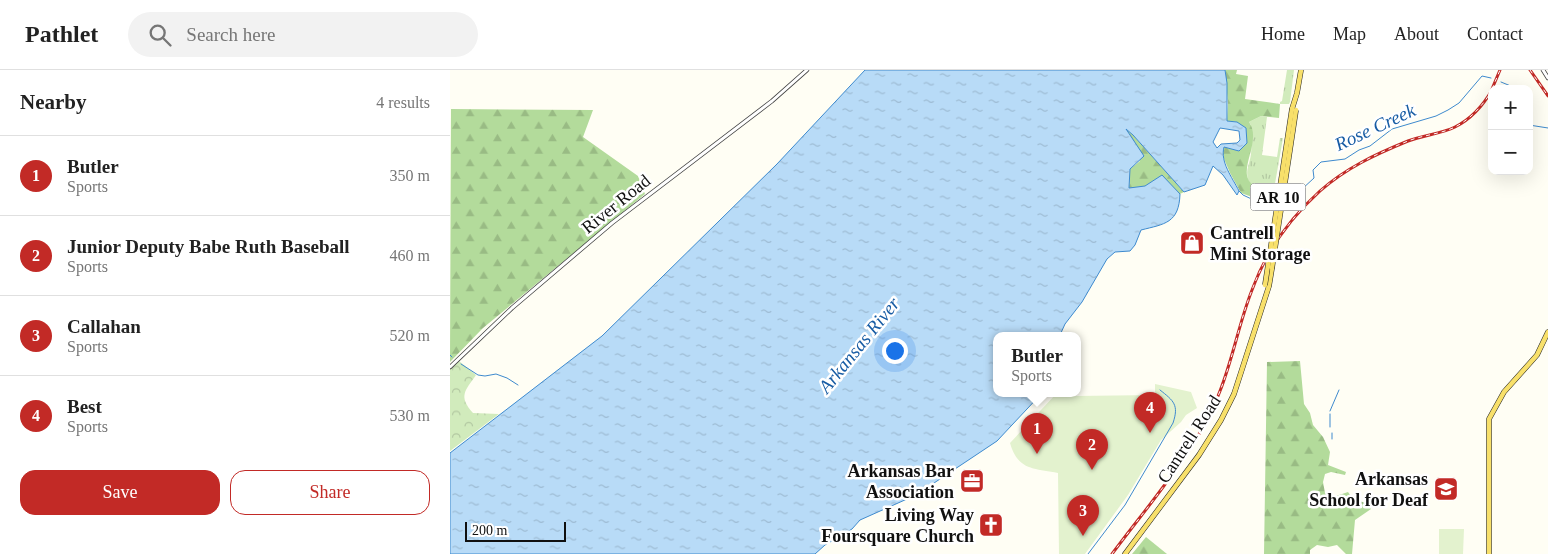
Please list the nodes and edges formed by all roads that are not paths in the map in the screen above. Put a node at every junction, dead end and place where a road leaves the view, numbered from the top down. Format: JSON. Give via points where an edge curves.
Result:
{"nodes":[{"id":1,"x":807,"y":70,"type":"edge"},
{"id":2,"x":1301,"y":70,"type":"edge"},
{"id":3,"x":1543,"y":70,"type":"edge"},
{"id":4,"x":1548,"y":78,"type":"edge"},
{"id":5,"x":1548,"y":332,"type":"edge"},
{"id":6,"x":450,"y":367,"type":"edge"},
{"id":7,"x":1126,"y":554,"type":"edge"},
{"id":8,"x":1489,"y":554,"type":"edge"}],
"edges":[{"from":1,"to":6,"type":"street","name":"River Road","via":[[772,101],[605,230],[512,308]]},
{"from":2,"to":7,"type":"main road","name":"Cantrell Road","number":"AR 10","bridge":true,"via":[[1264,301],[1234,394],[1199,455]]},
{"from":3,"to":4,"type":"street"},
{"from":5,"to":8,"type":"main road","via":[[1537,355],[1499,399],[1489,419]]}]}
